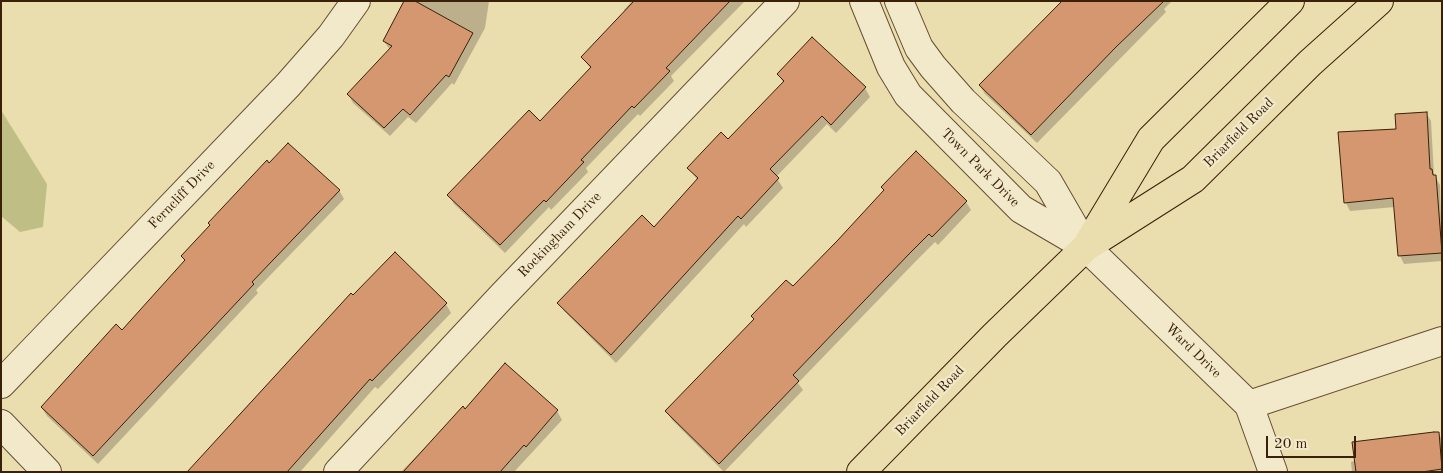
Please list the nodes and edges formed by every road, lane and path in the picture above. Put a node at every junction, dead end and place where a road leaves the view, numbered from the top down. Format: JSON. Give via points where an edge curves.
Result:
{"nodes":[{"id":1,"x":356,"y":1,"type":"edge"},
{"id":2,"x":785,"y":1,"type":"edge"},
{"id":3,"x":864,"y":1,"type":"edge"},
{"id":4,"x":899,"y":1,"type":"edge"},
{"id":5,"x":1290,"y":1,"type":"edge"},
{"id":6,"x":1379,"y":1,"type":"edge"},
{"id":7,"x":1086,"y":247,"type":"junction"},
{"id":8,"x":1442,"y":341,"type":"edge"},
{"id":9,"x":1,"y":384,"type":"edge"},
{"id":10,"x":1249,"y":405,"type":"junction"},
{"id":11,"x":1,"y":424,"type":"edge"},
{"id":12,"x":47,"y":472,"type":"edge"},
{"id":13,"x":338,"y":472,"type":"edge"},
{"id":14,"x":861,"y":472,"type":"edge"},
{"id":15,"x":1273,"y":472,"type":"edge"}],
"edges":[{"from":1,"to":9,"type":"street","name":"Ferncliff Drive","via":[[331,36],[288,85]]},
{"from":2,"to":13,"type":"street","name":"Rockingham Drive"},
{"from":3,"to":7,"type":"street","name":"Town Park Drive","via":[[891,67],[908,95],[1021,209]]},
{"from":4,"to":7,"type":"street","via":[[919,48],[933,67],[963,101],[1048,182]]},
{"from":5,"to":7,"type":"main road","name":"Briarfield Road","via":[[1151,138]]},
{"from":6,"to":7,"type":"main road","name":"Briarfield Road","via":[[1310,63],[1193,179]]},
{"from":7,"to":10,"type":"street","name":"Ward Drive"},
{"from":7,"to":14,"type":"main road","name":"Briarfield Road"},
{"from":8,"to":10,"type":"street"},
{"from":10,"to":15,"type":"street","name":"Ward Drive"},
{"from":11,"to":12,"type":"street"}]}
